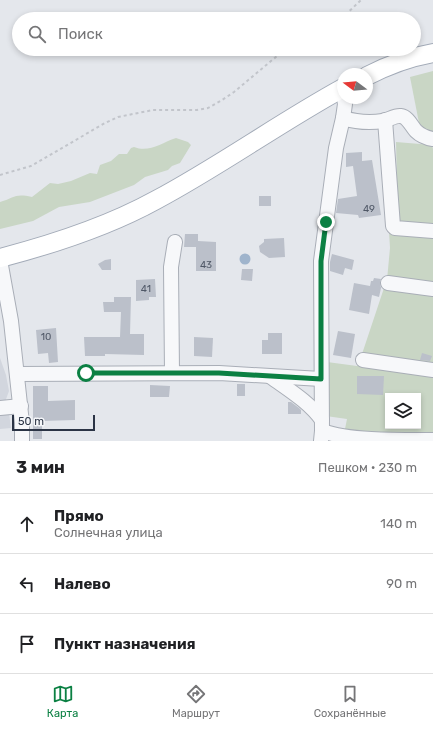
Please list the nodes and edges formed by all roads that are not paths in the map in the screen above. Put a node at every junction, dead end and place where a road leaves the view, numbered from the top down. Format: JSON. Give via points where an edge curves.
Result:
{"nodes":[{"id":1,"x":433,"y":53,"type":"edge"},
{"id":2,"x":421,"y":55,"type":"edge"},
{"id":3,"x":418,"y":56,"type":"edge"},
{"id":4,"x":373,"y":73,"type":"edge"},
{"id":5,"x":337,"y":96,"type":"edge"},
{"id":6,"x":345,"y":104,"type":"edge"},
{"id":7,"x":343,"y":118,"type":"junction"},
{"id":8,"x":385,"y":120,"type":"junction"},
{"id":9,"x":433,"y":139,"type":"edge"},
{"id":10,"x":433,"y":232,"type":"edge"},
{"id":11,"x":175,"y":242,"type":"dead end"},
{"id":12,"x":0,"y":259,"type":"edge"},
{"id":13,"x":388,"y":283,"type":"dead end"},
{"id":14,"x":433,"y":290,"type":"edge"},
{"id":15,"x":4,"y":304,"type":"edge"},
{"id":16,"x":363,"y":360,"type":"dead end"},
{"id":17,"x":433,"y":370,"type":"edge"},
{"id":18,"x":172,"y":373,"type":"junction"},
{"id":19,"x":17,"y":374,"type":"junction"},
{"id":20,"x":271,"y":377,"type":"junction"},
{"id":21,"x":321,"y":379,"type":"junction"},
{"id":22,"x":21,"y":406,"type":"junction"},
{"id":23,"x":0,"y":408,"type":"edge"},
{"id":24,"x":322,"y":431,"type":"edge"},
{"id":25,"x":433,"y":440,"type":"edge"},
{"id":26,"x":22,"y":441,"type":"edge"}],
"edges":[{"from":1,"to":2,"type":"main road"},
{"from":3,"to":4,"type":"main road"},
{"from":5,"to":12,"type":"main road","via":[[307,109],[196,178],[120,218],[78,235]]},
{"from":6,"to":7,"type":"street"},
{"from":7,"to":8,"type":"street","via":[[368,122]]},
{"from":7,"to":21,"type":"street","via":[[336,148],[321,261]]},
{"from":8,"to":9,"type":"street","via":[[405,117],[417,132]]},
{"from":8,"to":10,"type":"street","via":[[393,226]]},
{"from":11,"to":18,"type":"street","via":[[171,267]]},
{"from":12,"to":15,"type":"street"},
{"from":13,"to":14,"type":"street"},
{"from":15,"to":19,"type":"street"},
{"from":16,"to":17,"type":"street"},
{"from":18,"to":19,"type":"street"},
{"from":18,"to":20,"type":"street","via":[[252,374]]},
{"from":19,"to":22,"type":"street"},
{"from":20,"to":21,"type":"street"},
{"from":20,"to":24,"type":"street","via":[[316,411]]},
{"from":21,"to":24,"type":"street"},
{"from":22,"to":23,"type":"street"},
{"from":22,"to":26,"type":"street"},
{"from":24,"to":25,"type":"street","via":[[339,438],[351,439]]}]}
